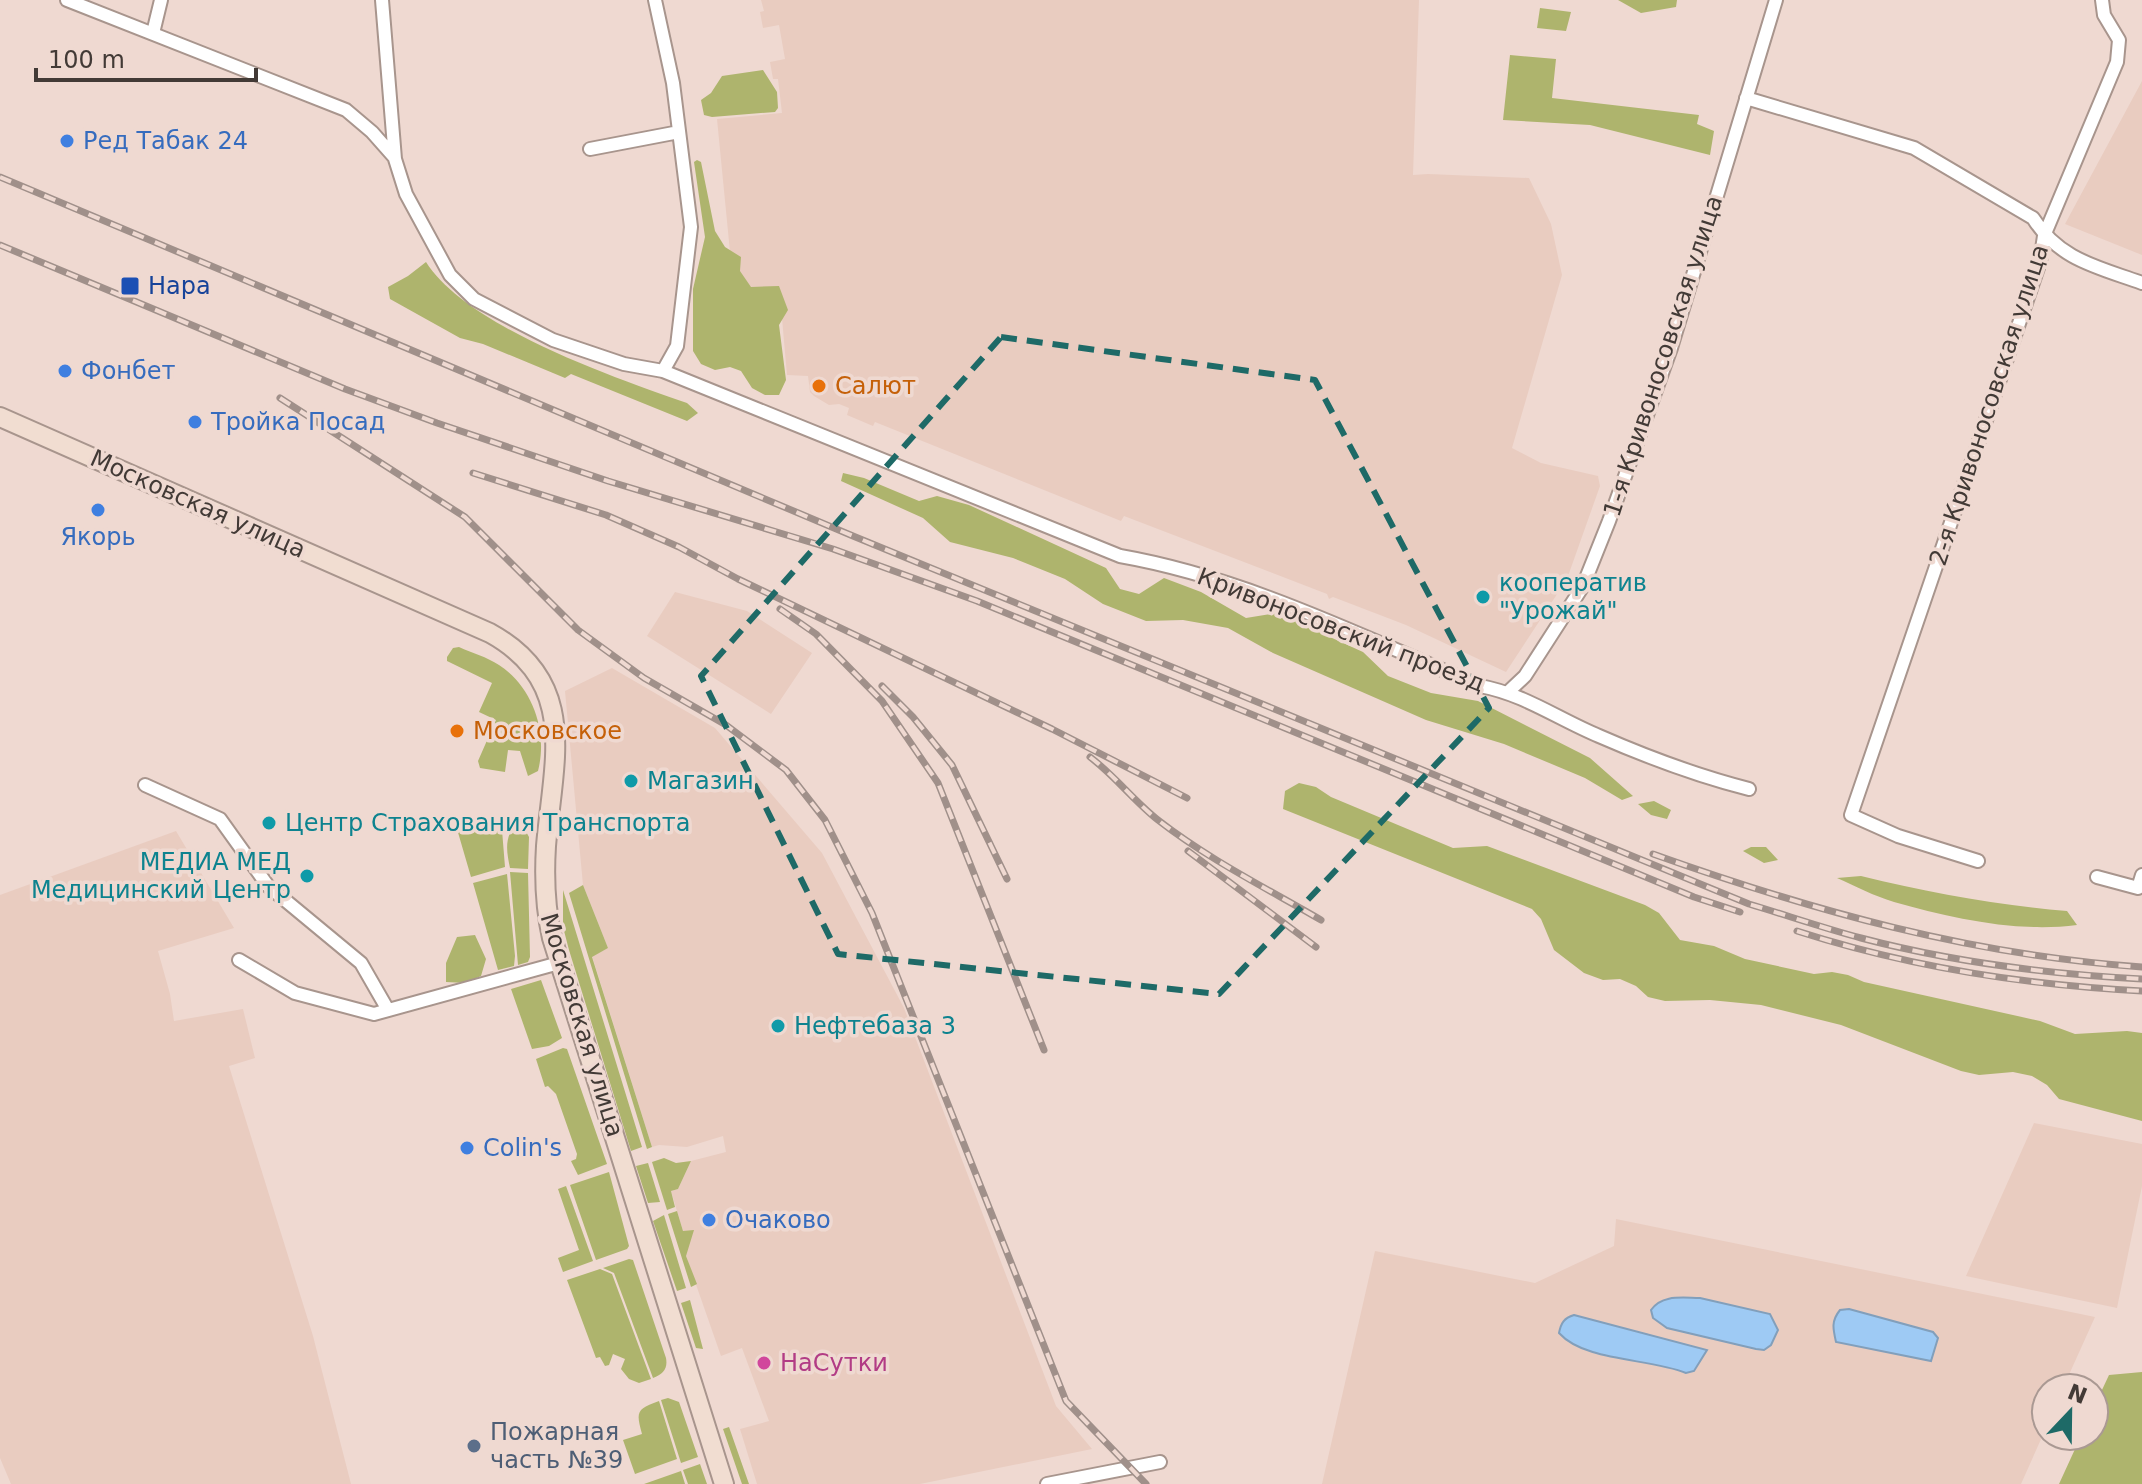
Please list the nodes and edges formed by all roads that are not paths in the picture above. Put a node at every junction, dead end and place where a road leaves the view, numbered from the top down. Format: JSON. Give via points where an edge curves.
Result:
{"nodes":[{"id":1,"x":67,"y":0,"type":"edge"},
{"id":2,"x":161,"y":0,"type":"edge"},
{"id":3,"x":382,"y":0,"type":"edge"},
{"id":4,"x":655,"y":0,"type":"edge"},
{"id":5,"x":1776,"y":0,"type":"edge"},
{"id":6,"x":2102,"y":0,"type":"edge"},
{"id":7,"x":153,"y":33,"type":"junction"},
{"id":8,"x":1746,"y":98,"type":"junction"},
{"id":9,"x":679,"y":132,"type":"junction"},
{"id":10,"x":590,"y":149,"type":"dead end"},
{"id":11,"x":395,"y":159,"type":"junction"},
{"id":12,"x":2044,"y":236,"type":"junction"},
{"id":13,"x":2142,"y":283,"type":"edge"},
{"id":14,"x":663,"y":371,"type":"junction"},
{"id":15,"x":0,"y":417,"type":"edge"},
{"id":16,"x":1508,"y":692,"type":"junction"},
{"id":17,"x":145,"y":785,"type":"dead end"},
{"id":18,"x":1749,"y":789,"type":"dead end"},
{"id":19,"x":1978,"y":861,"type":"dead end"},
{"id":20,"x":2097,"y":877,"type":"dead end"},
{"id":21,"x":2141,"y":879,"type":"edge"},
{"id":22,"x":239,"y":960,"type":"dead end"},
{"id":23,"x":559,"y":963,"type":"junction"},
{"id":24,"x":388,"y":1010,"type":"junction"},
{"id":25,"x":1160,"y":1462,"type":"dead end"},
{"id":26,"x":724,"y":1484,"type":"edge"},
{"id":27,"x":1047,"y":1484,"type":"edge"}],
"edges":[{"from":1,"to":7,"type":"street"},
{"from":2,"to":7,"type":"street"},
{"from":3,"to":11,"type":"street"},
{"from":4,"to":9,"type":"street"},
{"from":5,"to":8,"type":"street","name":"1-я Кривоносовская улица"},
{"from":6,"to":12,"type":"street","name":"2-я Кривоносовская улица","via":[[2104,15],[2119,40],[2117,62]]},
{"from":7,"to":11,"type":"street","via":[[346,110]]},
{"from":8,"to":12,"type":"street","via":[[1914,148],[2033,218]]},
{"from":8,"to":16,"type":"street","name":"1-я Кривоносовская улица","via":[[1671,348],[1583,586],[1525,676]]},
{"from":9,"to":10,"type":"street"},
{"from":9,"to":14,"type":"street","via":[[691,227],[677,346]]},
{"from":11,"to":14,"type":"street","name":"Кривоносовский проезд","via":[[406,194],[450,275],[474,299],[553,340]]},
{"from":12,"to":13,"type":"street","via":[[2066,255]]},
{"from":12,"to":19,"type":"street","name":"2-я Кривоносовская улица","via":[[2040,262],[1851,815]]},
{"from":14,"to":16,"type":"street","name":"Кривоносовский проезд","via":[[1120,556],[1229,582],[1480,686]]},
{"from":15,"to":23,"type":"main road","name":"Московская улица","via":[[450,614],[518,650],[541,678],[555,716],[544,888]]},
{"from":16,"to":18,"type":"street","name":"Кривоносовский проезд","via":[[1599,736]]},
{"from":17,"to":24,"type":"street","via":[[220,819],[268,886],[361,963]]},
{"from":20,"to":21,"type":"street","via":[[2138,888]]},
{"from":22,"to":24,"type":"street","via":[[295,993],[374,1014]]},
{"from":23,"to":24,"type":"street"},
{"from":23,"to":26,"type":"main road","name":"Московская улица"},
{"from":25,"to":27,"type":"street"}]}
